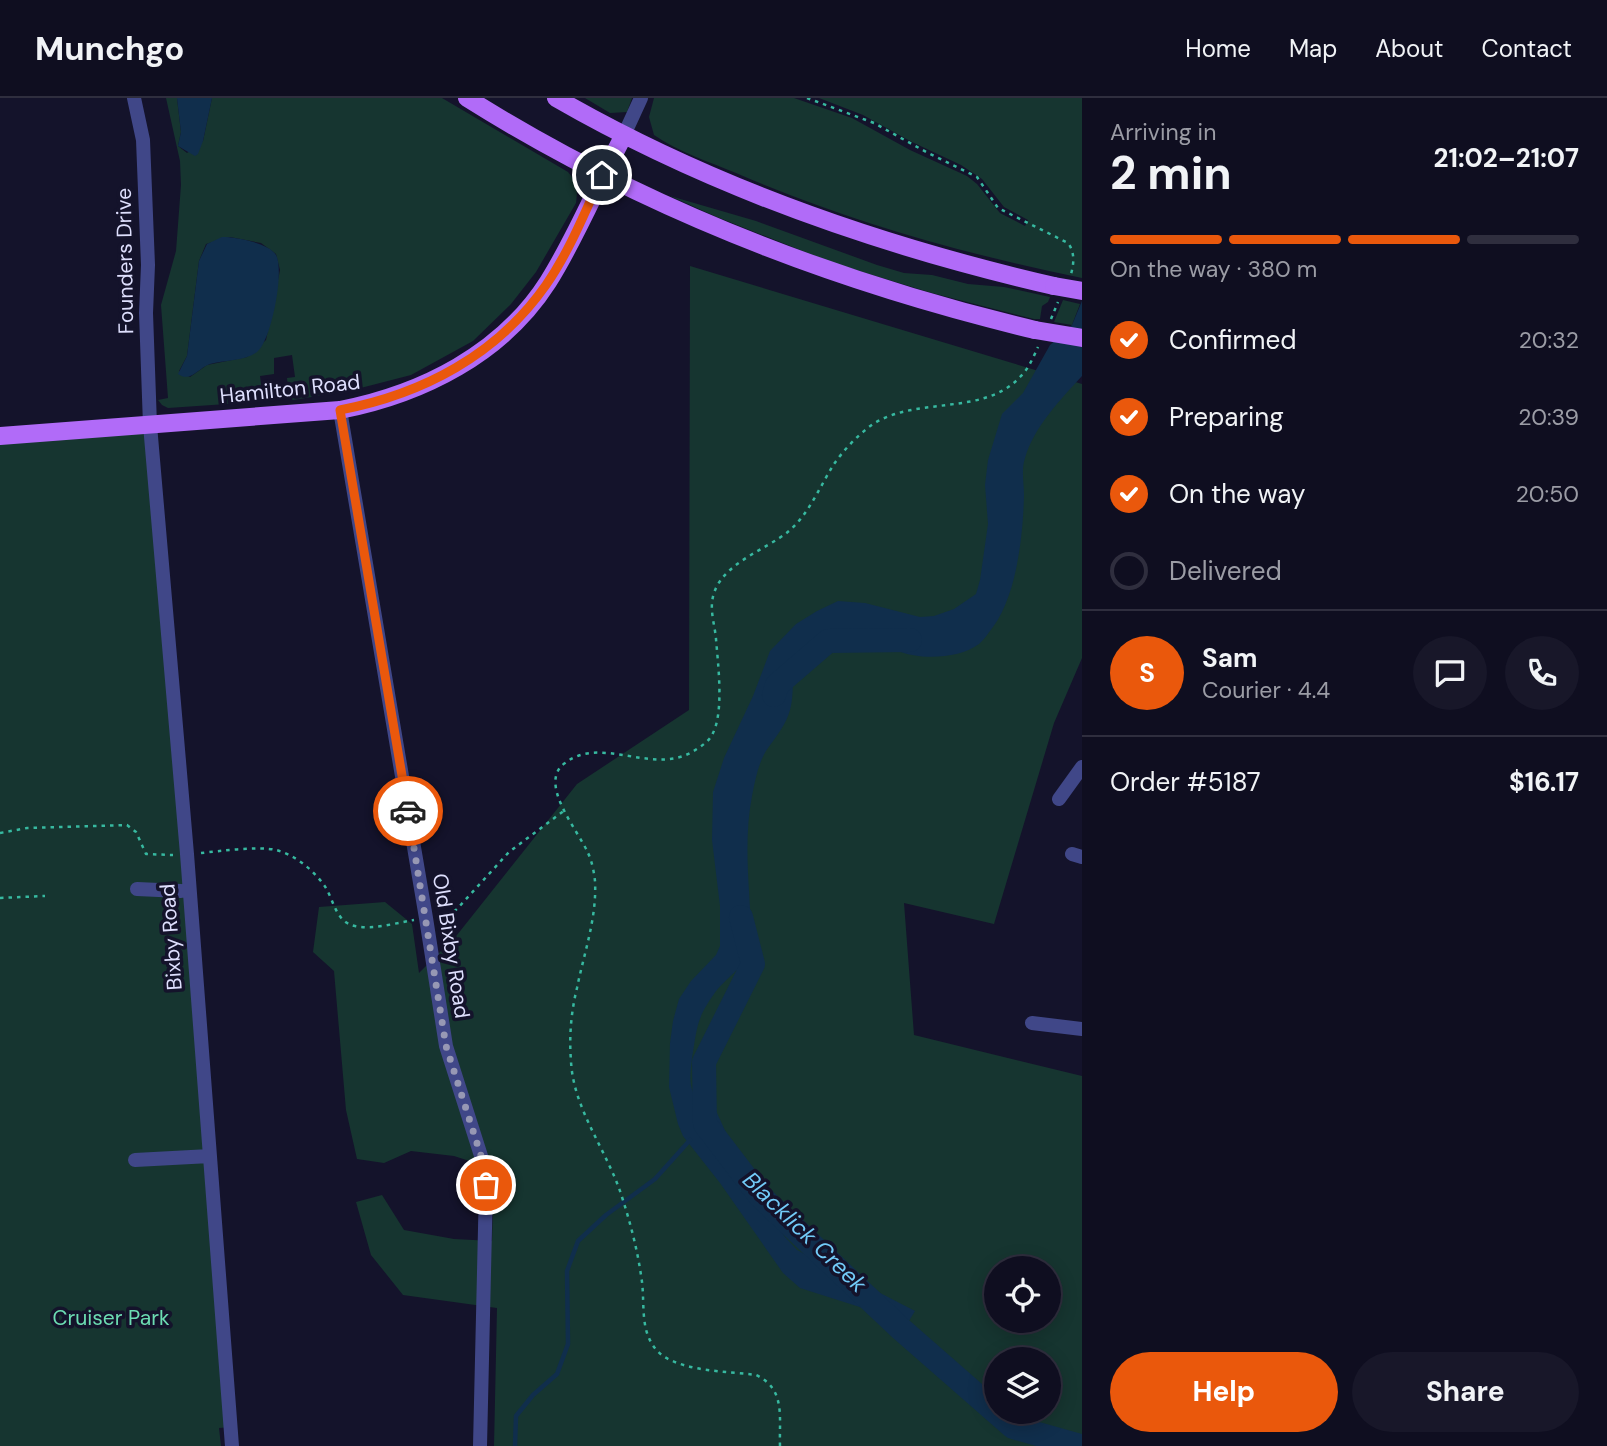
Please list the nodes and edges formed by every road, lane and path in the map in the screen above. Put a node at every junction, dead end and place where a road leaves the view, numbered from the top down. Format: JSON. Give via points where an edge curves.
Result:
{"nodes":[{"id":1,"x":134,"y":98,"type":"edge"},
{"id":2,"x":467,"y":98,"type":"edge"},
{"id":3,"x":556,"y":98,"type":"edge"},
{"id":4,"x":641,"y":98,"type":"edge"},
{"id":5,"x":807,"y":98,"type":"edge"},
{"id":6,"x":624,"y":135,"type":"junction"},
{"id":7,"x":602,"y":175,"type":"junction"},
{"id":8,"x":1070,"y":276,"type":"dead end"},
{"id":9,"x":1082,"y":291,"type":"edge"},
{"id":10,"x":1057,"y":293,"type":"junction"},
{"id":11,"x":1042,"y":330,"type":"junction"},
{"id":12,"x":1082,"y":338,"type":"edge"},
{"id":13,"x":340,"y":410,"type":"junction"},
{"id":14,"x":150,"y":425,"type":"junction"},
{"id":15,"x":0,"y":436,"type":"edge"},
{"id":16,"x":1082,"y":767,"type":"edge"},
{"id":17,"x":1059,"y":799,"type":"dead end"},
{"id":18,"x":565,"y":810,"type":"junction"},
{"id":19,"x":0,"y":833,"type":"edge"},
{"id":20,"x":187,"y":854,"type":"junction"},
{"id":21,"x":137,"y":889,"type":"dead end"},
{"id":22,"x":181,"y":891,"type":"dead end"},
{"id":23,"x":45,"y":896,"type":"dead end"},
{"id":24,"x":0,"y":898,"type":"edge"},
{"id":25,"x":426,"y":918,"type":"junction"},
{"id":26,"x":1032,"y":1023,"type":"dead end"},
{"id":27,"x":1082,"y":1029,"type":"edge"},
{"id":28,"x":210,"y":1156,"type":"junction"},
{"id":29,"x":135,"y":1160,"type":"dead end"},
{"id":30,"x":232,"y":1446,"type":"edge"},
{"id":31,"x":480,"y":1446,"type":"edge"},
{"id":32,"x":780,"y":1446,"type":"edge"}],
"edges":[{"from":1,"to":14,"type":"street","name":"Founders Drive","via":[[144,173]]},
{"from":2,"to":7,"type":"main road"},
{"from":3,"to":6,"type":"main road"},
{"from":4,"to":6,"type":"street"},
{"from":5,"to":8,"type":"path","via":[[874,123],[977,177],[998,208],[1068,243],[1073,249]]},
{"from":6,"to":7,"type":"main road"},
{"from":6,"to":10,"type":"main road","via":[[679,163],[812,217]]},
{"from":7,"to":11,"type":"main road","via":[[732,235],[807,263],[896,293]]},
{"from":7,"to":13,"type":"main road","name":"Hamilton Road","via":[[547,283],[502,335],[439,378],[389,398]]},
{"from":9,"to":10,"type":"main road","bridge":true},
{"from":10,"to":11,"type":"path"},
{"from":11,"to":12,"type":"main road","bridge":true},
{"from":11,"to":18,"type":"path","via":[[1032,360],[1006,388],[961,404],[893,415],[854,440],[797,524],[738,564],[715,591],[718,716],[710,740],[685,756],[666,761],[603,753],[575,757],[556,771],[556,791]]},
{"from":13,"to":14,"type":"main road","name":"Hamilton Road"},
{"from":13,"to":25,"type":"street","name":"Old Bixby Road"},
{"from":14,"to":15,"type":"main road","name":"Hamilton Road"},
{"from":14,"to":20,"type":"street","name":"Bixby Road"},
{"from":16,"to":17,"type":"street"},
{"from":18,"to":25,"type":"path","via":[[509,852],[452,913]]},
{"from":18,"to":32,"type":"path","via":[[589,854],[596,886],[576,991],[571,1063],[582,1106],[621,1193],[639,1257],[645,1325],[661,1355],[681,1365],[766,1380],[778,1398]]},
{"from":19,"to":20,"type":"path","via":[[127,825],[136,832],[146,854]]},
{"from":20,"to":25,"type":"path","via":[[273,849],[305,866],[323,884],[343,921],[353,926]]},
{"from":20,"to":28,"type":"street","name":"Bixby Road"},
{"from":21,"to":22,"type":"street"},
{"from":23,"to":24,"type":"path"},
{"from":25,"to":31,"type":"street","name":"Old Bixby Road","via":[[446,1046],[486,1185]]},
{"from":26,"to":27,"type":"street"},
{"from":28,"to":29,"type":"street"},
{"from":28,"to":30,"type":"street","name":"Bixby Road"}]}
